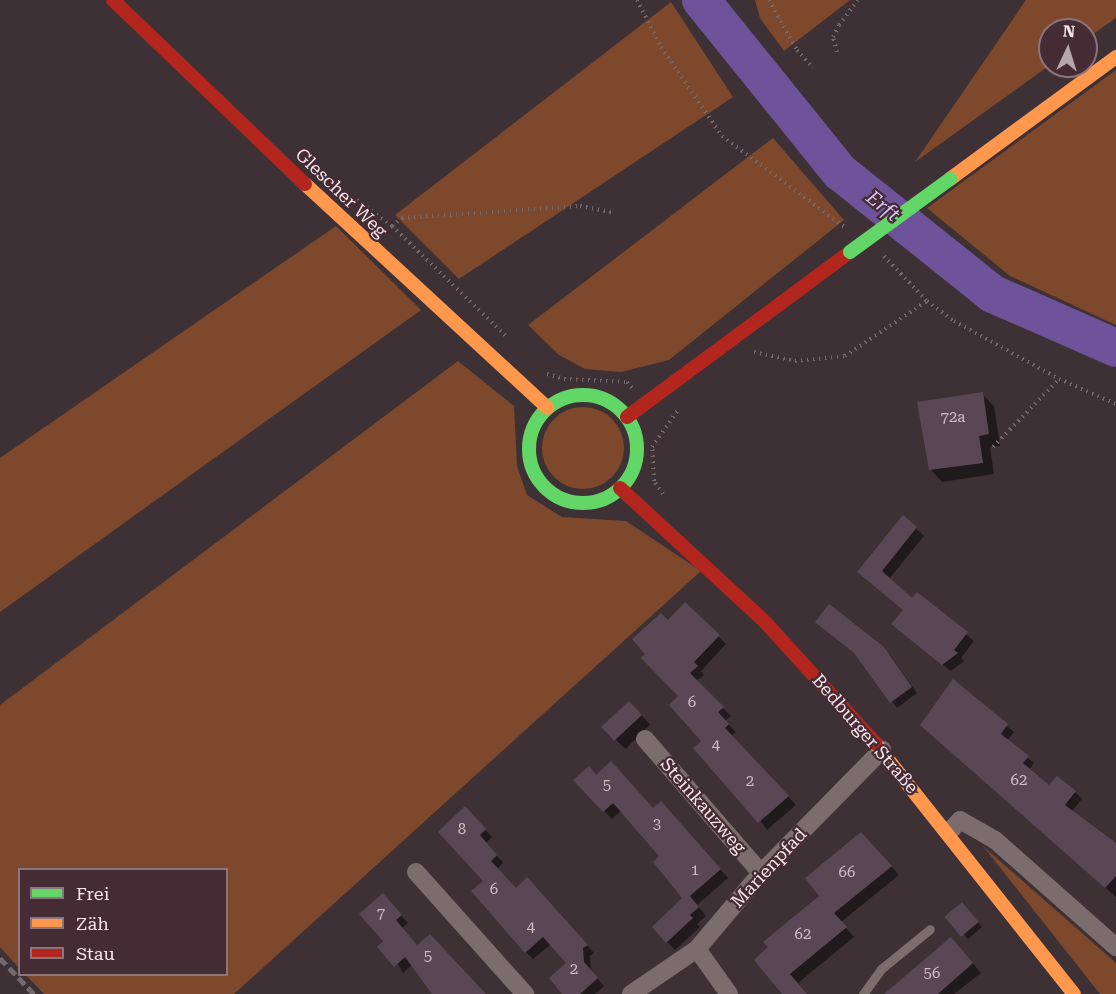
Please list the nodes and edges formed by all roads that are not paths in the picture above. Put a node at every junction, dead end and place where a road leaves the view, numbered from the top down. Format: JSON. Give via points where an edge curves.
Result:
{"nodes":[{"id":1,"x":113,"y":0,"type":"edge"},
{"id":2,"x":1116,"y":57,"type":"edge"},
{"id":3,"x":548,"y":408,"type":"junction"},
{"id":4,"x":627,"y":417,"type":"junction"},
{"id":5,"x":621,"y":488,"type":"junction"},
{"id":6,"x":645,"y":739,"type":"dead end"},
{"id":7,"x":882,"y":750,"type":"junction"},
{"id":8,"x":949,"y":832,"type":"junction"},
{"id":9,"x":416,"y":872,"type":"dead end"},
{"id":10,"x":761,"y":873,"type":"junction"},
{"id":11,"x":930,"y":929,"type":"dead end"},
{"id":12,"x":1116,"y":947,"type":"edge"},
{"id":13,"x":697,"y":949,"type":"junction"},
{"id":14,"x":525,"y":994,"type":"edge"},
{"id":15,"x":631,"y":994,"type":"edge"},
{"id":16,"x":729,"y":994,"type":"edge"},
{"id":17,"x":863,"y":994,"type":"edge"},
{"id":18,"x":1074,"y":994,"type":"edge"}],
"edges":[{"from":1,"to":3,"type":"main road","name":"Glescher Weg","via":[[402,276]]},
{"from":2,"to":4,"type":"main road","bridge":true},
{"from":3,"to":4,"type":"main road","via":[[565,398],[584,395],[616,406]]},
{"from":3,"to":5,"type":"main road","via":[[537,420],[529,451],[543,485],[558,497],[576,502],[593,502]]},
{"from":4,"to":5,"type":"main road","via":[[637,450],[630,475]]},
{"from":5,"to":7,"type":"main road","name":"Bedburger Straße","via":[[765,622]]},
{"from":6,"to":10,"type":"street","name":"Steinkauzweg"},
{"from":7,"to":8,"type":"main road","name":"Bedburger Straße"},
{"from":7,"to":10,"type":"street","name":"Marienpfad"},
{"from":8,"to":12,"type":"street","via":[[960,820],[995,840]]},
{"from":8,"to":18,"type":"main road","name":"Bedburger Straße"},
{"from":9,"to":14,"type":"street"},
{"from":10,"to":13,"type":"street","name":"Marienpfad"},
{"from":11,"to":17,"type":"lane","via":[[881,969]]},
{"from":13,"to":15,"type":"street","name":"Marienpfad"},
{"from":13,"to":16,"type":"street"}]}
